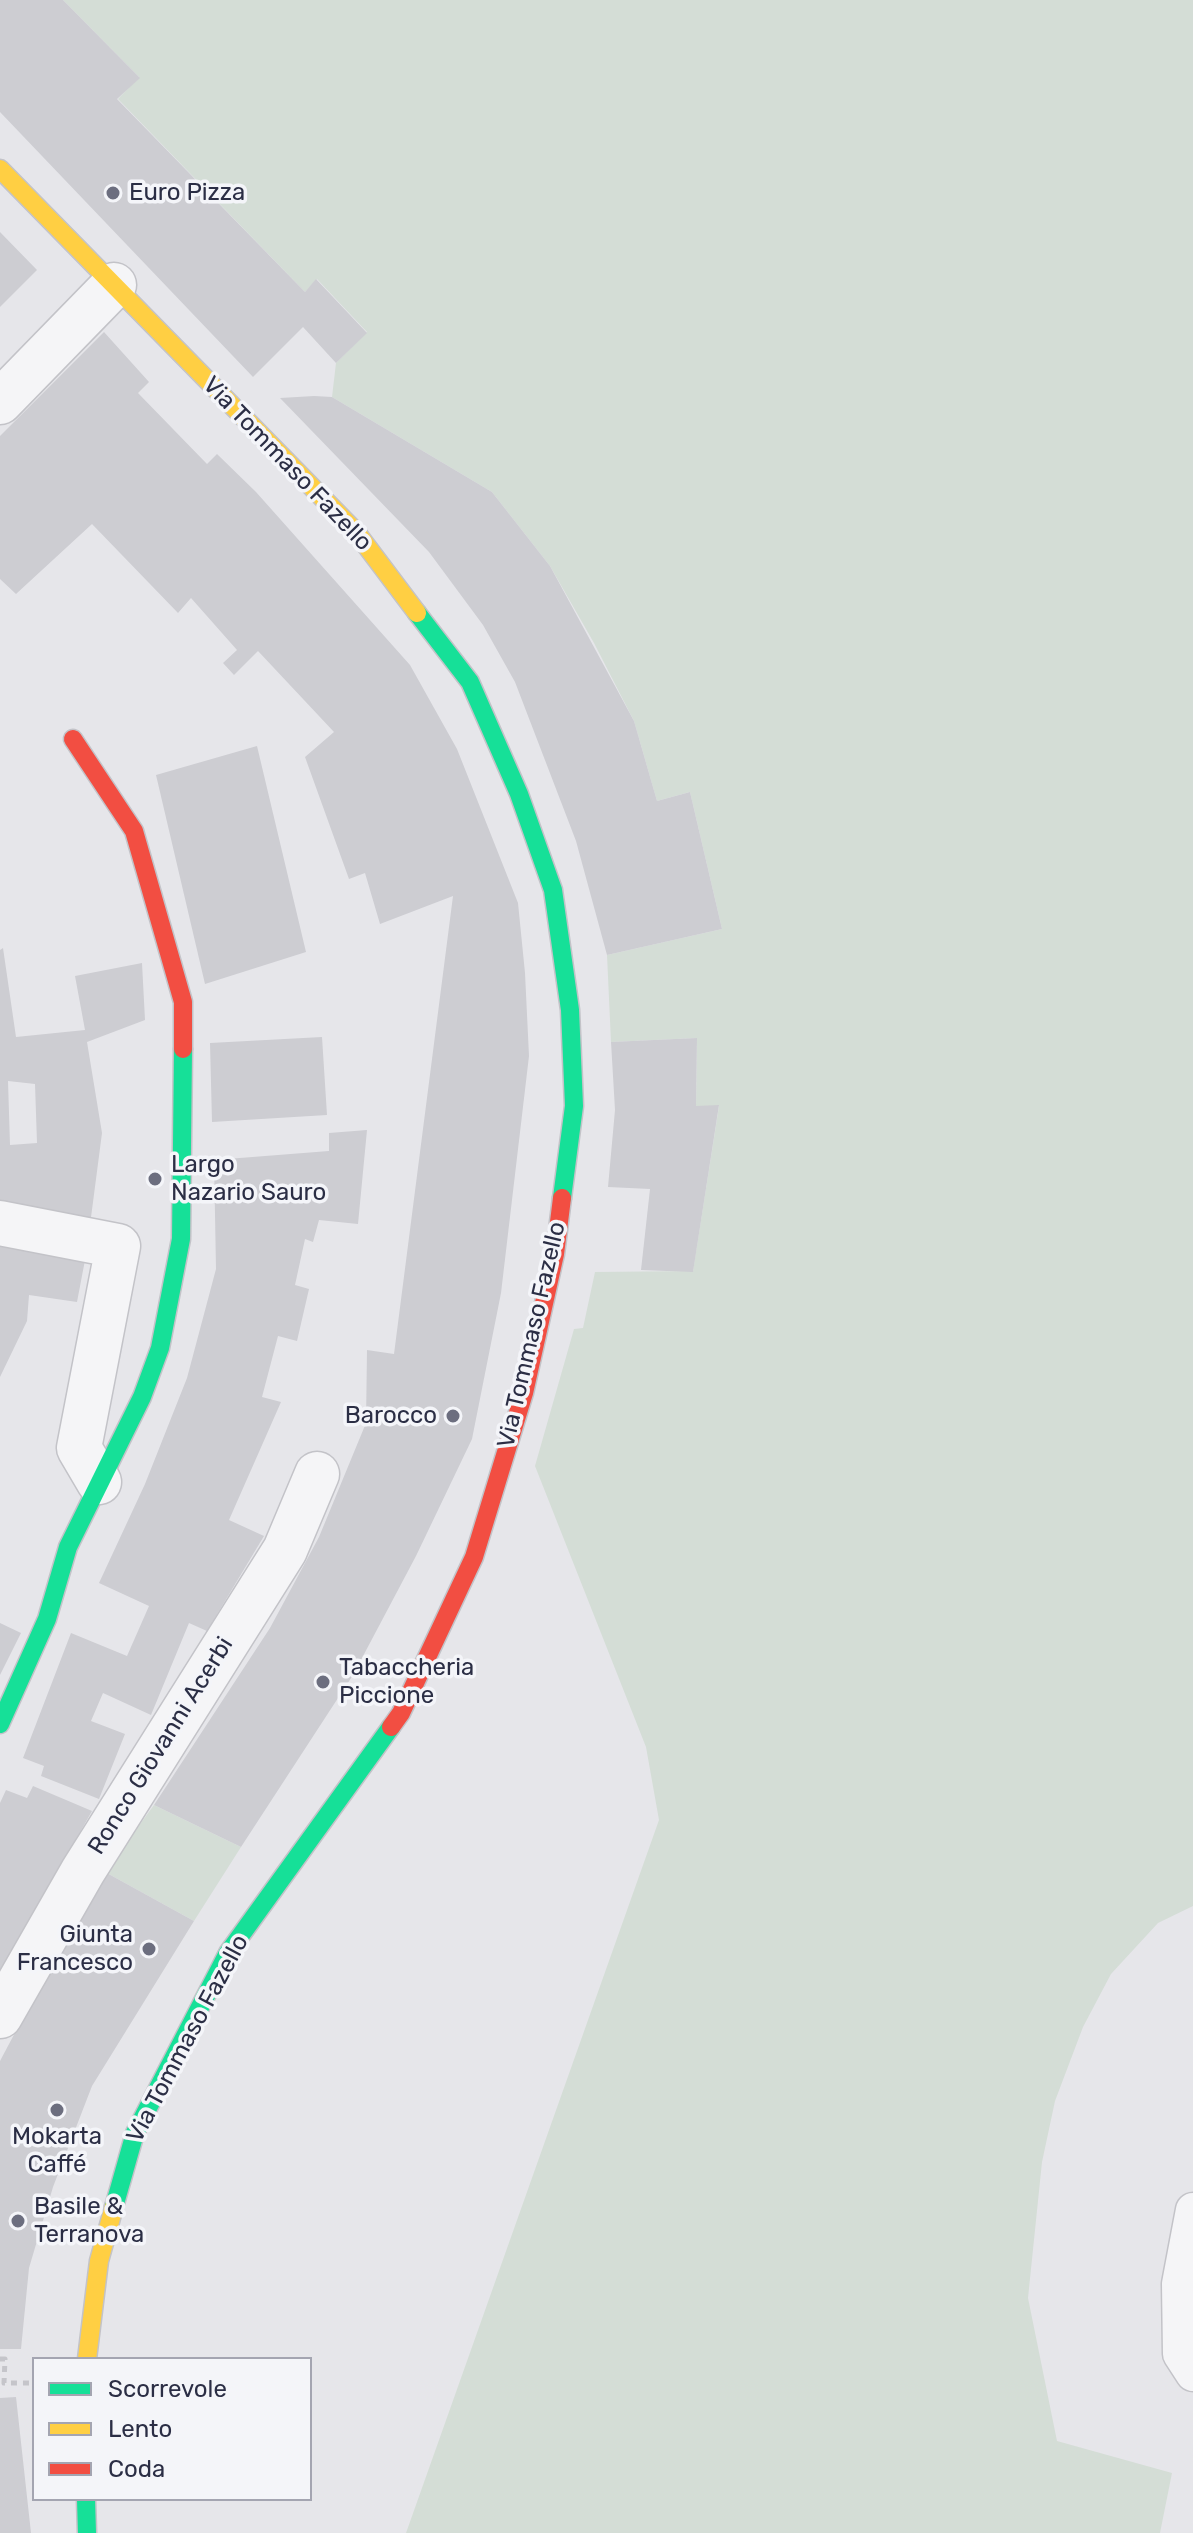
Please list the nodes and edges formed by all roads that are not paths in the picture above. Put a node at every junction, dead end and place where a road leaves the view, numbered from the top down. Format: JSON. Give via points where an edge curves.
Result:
{"nodes":[{"id":1,"x":0,"y":169,"type":"edge"},
{"id":2,"x":114,"y":285,"type":"junction"},
{"id":3,"x":0,"y":402,"type":"edge"},
{"id":4,"x":73,"y":739,"type":"dead end"},
{"id":5,"x":0,"y":1223,"type":"edge"},
{"id":6,"x":317,"y":1474,"type":"dead end"},
{"id":7,"x":99,"y":1482,"type":"junction"},
{"id":8,"x":0,"y":1724,"type":"edge"},
{"id":9,"x":0,"y":2016,"type":"edge"},
{"id":10,"x":1193,"y":2210,"type":"edge"},
{"id":11,"x":87,"y":2357,"type":"edge"},
{"id":12,"x":1193,"y":2374,"type":"edge"},
{"id":13,"x":86,"y":2501,"type":"edge"},
{"id":14,"x":87,"y":2533,"type":"edge"}],
"edges":[{"from":1,"to":2,"type":"main road","name":"Via Tommaso Fazello"},
{"from":2,"to":3,"type":"street"},
{"from":2,"to":11,"type":"main road","name":"Via Tommaso Fazello","via":[[356,532],[470,682],[519,794],[553,890],[570,1010],[574,1106],[555,1254],[524,1393],[474,1557],[401,1713],[228,1953],[135,2133],[99,2261]]},
{"from":4,"to":7,"type":"main road","via":[[134,831],[183,1002],[181,1239],[160,1348]]},
{"from":5,"to":7,"type":"street","via":[[118,1246],[79,1448]]},
{"from":6,"to":9,"type":"street","name":"Ronco Giovanni Acerbi","via":[[285,1550],[83,1871]]},
{"from":7,"to":8,"type":"main road","via":[[68,1547],[47,1619]]},
{"from":10,"to":12,"type":"lane","via":[[1179,2284],[1180,2354]]},
{"from":13,"to":14,"type":"main road"}]}
